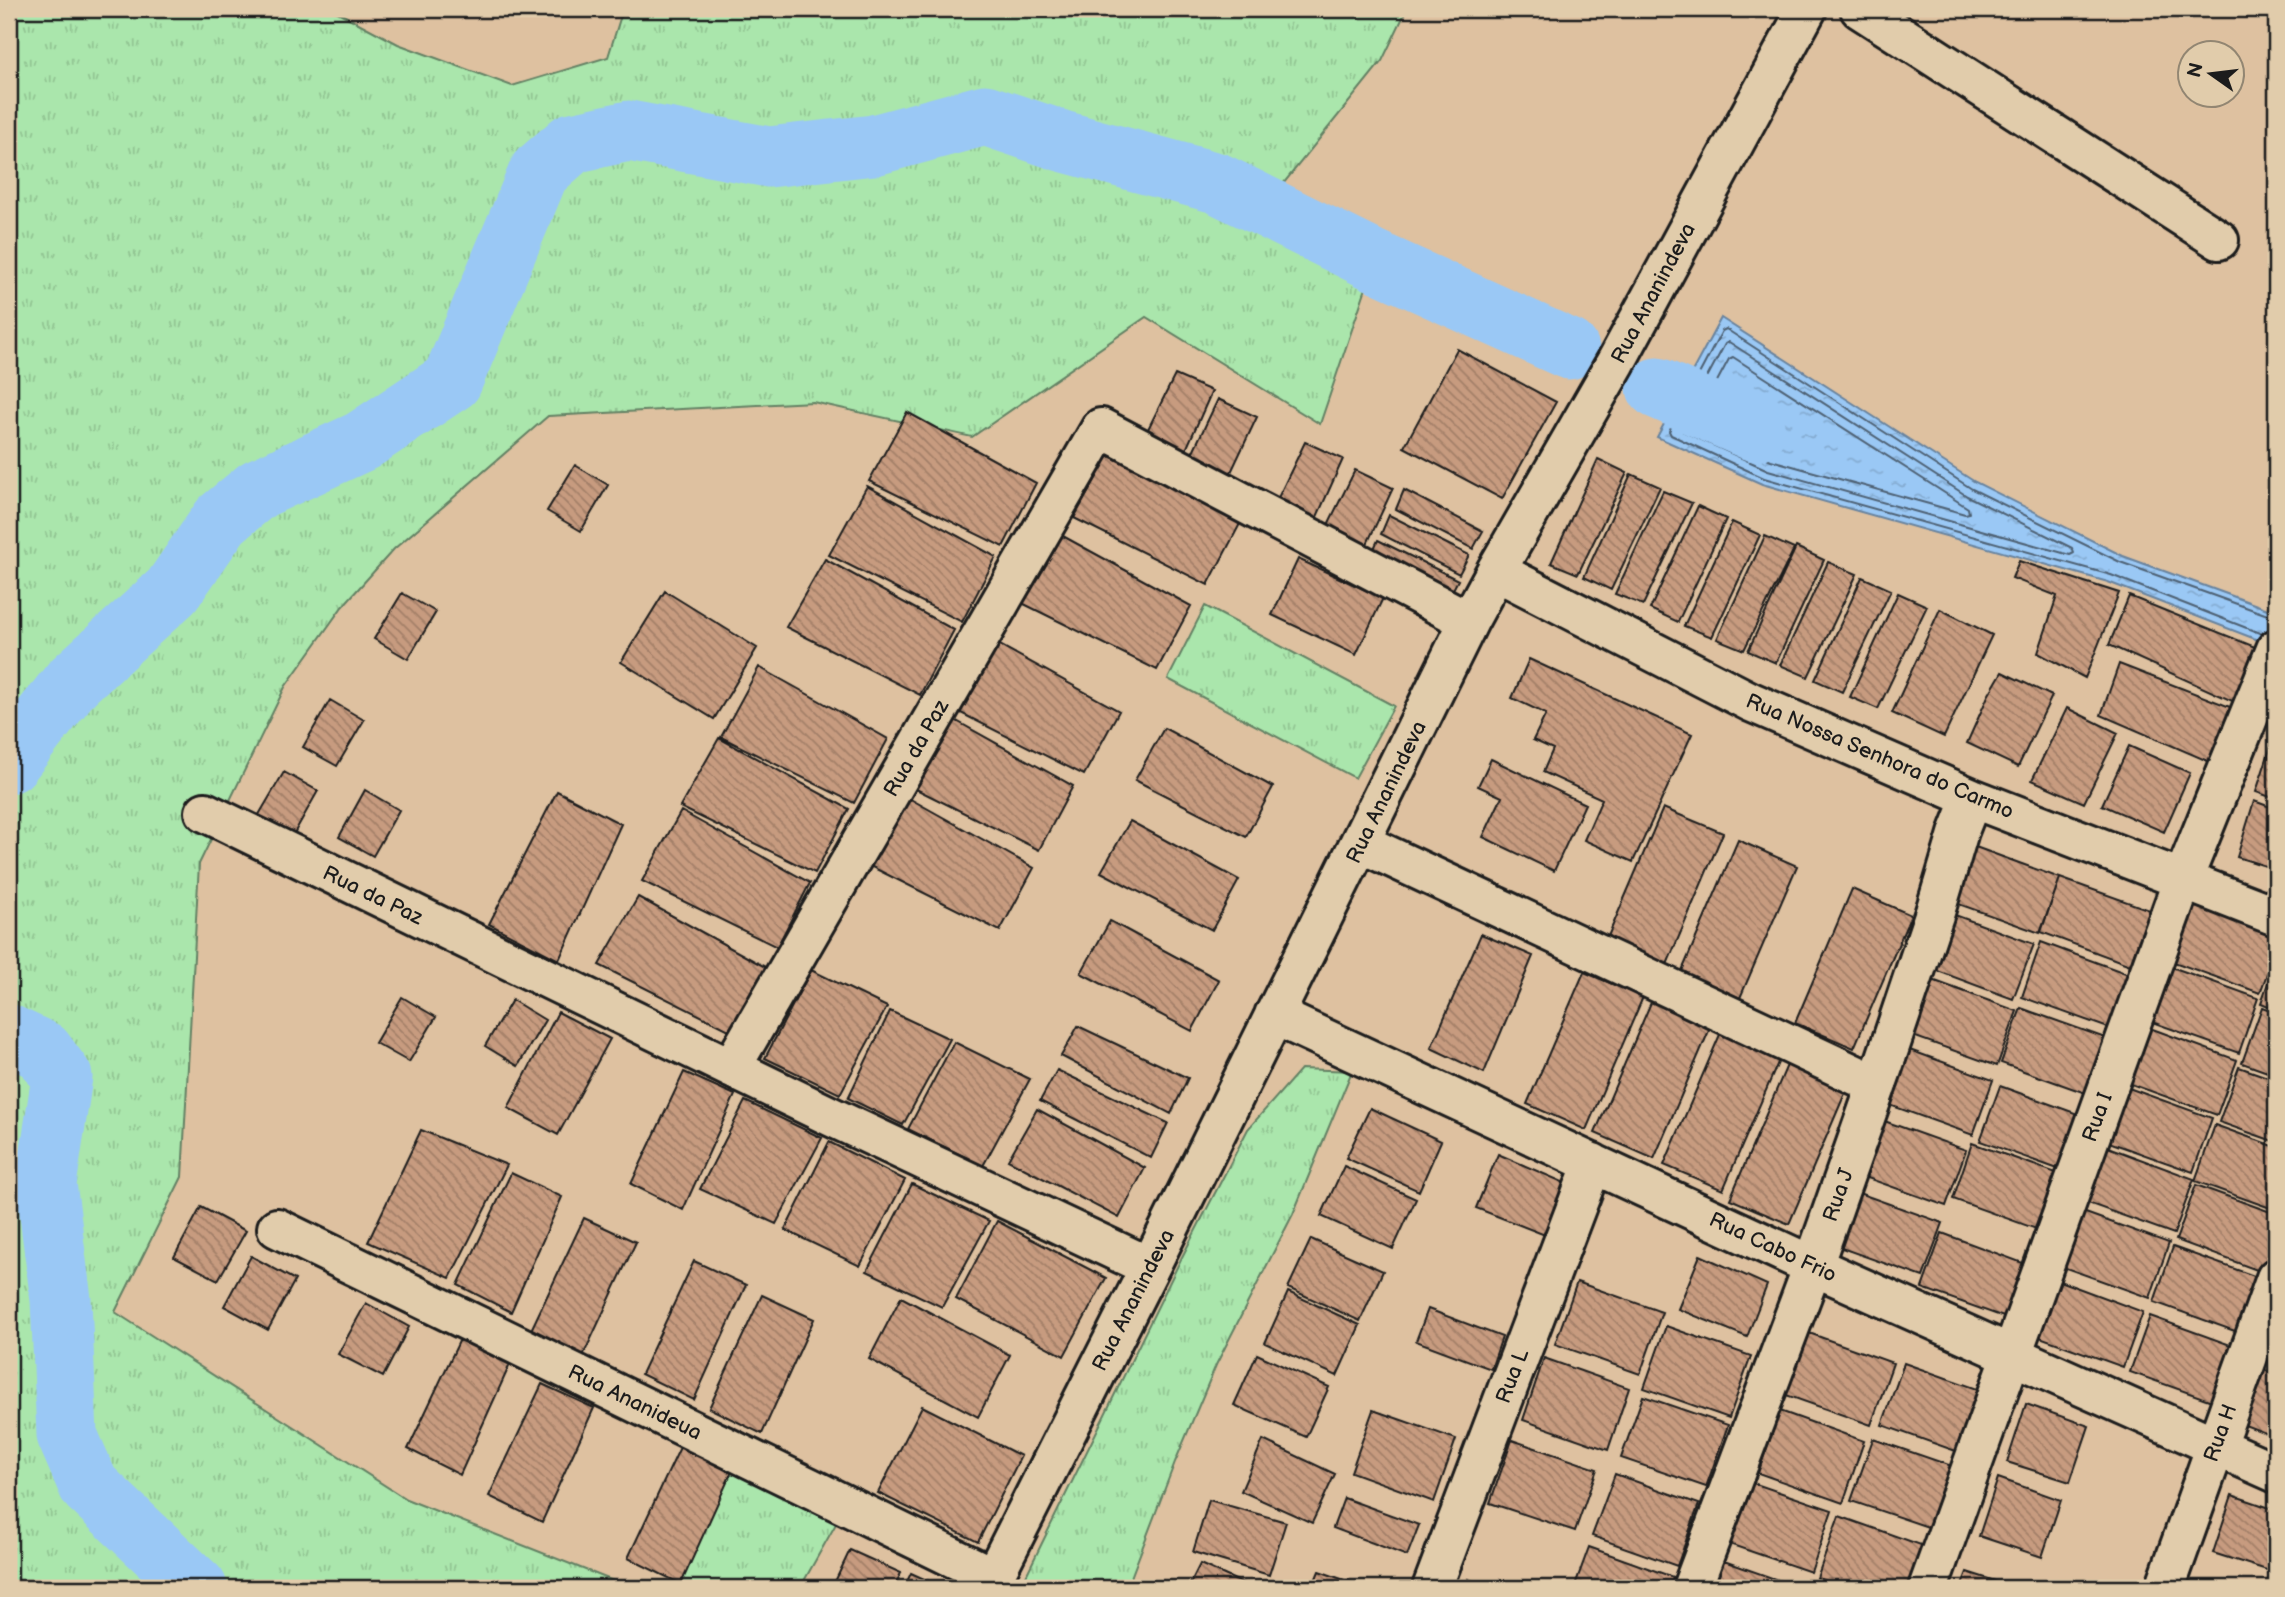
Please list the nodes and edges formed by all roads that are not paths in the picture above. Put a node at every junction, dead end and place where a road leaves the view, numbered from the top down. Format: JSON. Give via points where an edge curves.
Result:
{"nodes":[{"id":1,"x":1807,"y":9,"type":"edge"},
{"id":2,"x":1860,"y":9,"type":"edge"},
{"id":3,"x":2219,"y":240,"type":"dead end"},
{"id":4,"x":1496,"y":571,"type":"junction"},
{"id":5,"x":1469,"y":621,"type":"junction"},
{"id":6,"x":2276,"y":649,"type":"edge"},
{"id":7,"x":1972,"y":798,"type":"junction"},
{"id":8,"x":205,"y":812,"type":"dead end"},
{"id":9,"x":1361,"y":843,"type":"junction"},
{"id":10,"x":2183,"y":879,"type":"junction"},
{"id":11,"x":2276,"y":916,"type":"edge"},
{"id":12,"x":1274,"y":1014,"type":"junction"},
{"id":13,"x":732,"y":1069,"type":"junction"},
{"id":14,"x":1877,"y":1085,"type":"junction"},
{"id":15,"x":1593,"y":1163,"type":"junction"},
{"id":16,"x":277,"y":1228,"type":"dead end"},
{"id":17,"x":1813,"y":1266,"type":"junction"},
{"id":18,"x":1150,"y":1267,"type":"junction"},
{"id":19,"x":2276,"y":1278,"type":"edge"},
{"id":20,"x":2012,"y":1355,"type":"junction"},
{"id":21,"x":2215,"y":1445,"type":"junction"},
{"id":22,"x":2276,"y":1473,"type":"edge"},
{"id":23,"x":990,"y":1582,"type":"edge"},
{"id":24,"x":1432,"y":1588,"type":"edge"},
{"id":25,"x":1692,"y":1588,"type":"edge"},
{"id":26,"x":1928,"y":1588,"type":"edge"},
{"id":27,"x":2165,"y":1588,"type":"edge"}],
"edges":[{"from":1,"to":4,"type":"street","name":"Rua Ananindeva","via":[[1616,362]]},
{"from":2,"to":3,"type":"street"},
{"from":4,"to":5,"type":"street","name":"Rua Ananindeva"},
{"from":4,"to":7,"type":"street","name":"Rua Nossa Senhora do Carmo","via":[[1751,702]]},
{"from":5,"to":9,"type":"street","name":"Rua Ananindeva"},
{"from":5,"to":13,"type":"street","name":"Rua da Paz","via":[[1101,428]]},
{"from":6,"to":10,"type":"street","name":"Rua I"},
{"from":7,"to":10,"type":"street","name":"Rua Nossa Senhora do Carmo"},
{"from":7,"to":14,"type":"street","name":"Rua J"},
{"from":8,"to":13,"type":"street","name":"Rua da Paz"},
{"from":9,"to":12,"type":"street","name":"Rua Ananindeva"},
{"from":9,"to":14,"type":"street"},
{"from":10,"to":11,"type":"street","name":"Rua Nossa Senhora do Carmo"},
{"from":10,"to":20,"type":"street","name":"Rua I"},
{"from":12,"to":15,"type":"street","name":"Rua Cabo Frio"},
{"from":12,"to":18,"type":"street","name":"Rua Ananindeva"},
{"from":13,"to":18,"type":"street","name":"Rua da Paz"},
{"from":14,"to":17,"type":"street","name":"Rua J"},
{"from":15,"to":17,"type":"street","name":"Rua Cabo Frio"},
{"from":15,"to":24,"type":"street","name":"Rua L"},
{"from":16,"to":23,"type":"street","name":"Rua Ananideua"},
{"from":17,"to":20,"type":"street","name":"Rua Cabo Frio"},
{"from":17,"to":25,"type":"street","name":"Rua J"},
{"from":18,"to":23,"type":"street","name":"Rua Ananindeva"},
{"from":19,"to":21,"type":"street","name":"Rua H"},
{"from":20,"to":21,"type":"street","name":"Rua Cabo Frio"},
{"from":20,"to":26,"type":"street","name":"Rua I"},
{"from":21,"to":22,"type":"street","name":"Rua Cabo Frio"},
{"from":21,"to":27,"type":"street","name":"Rua H"}]}
